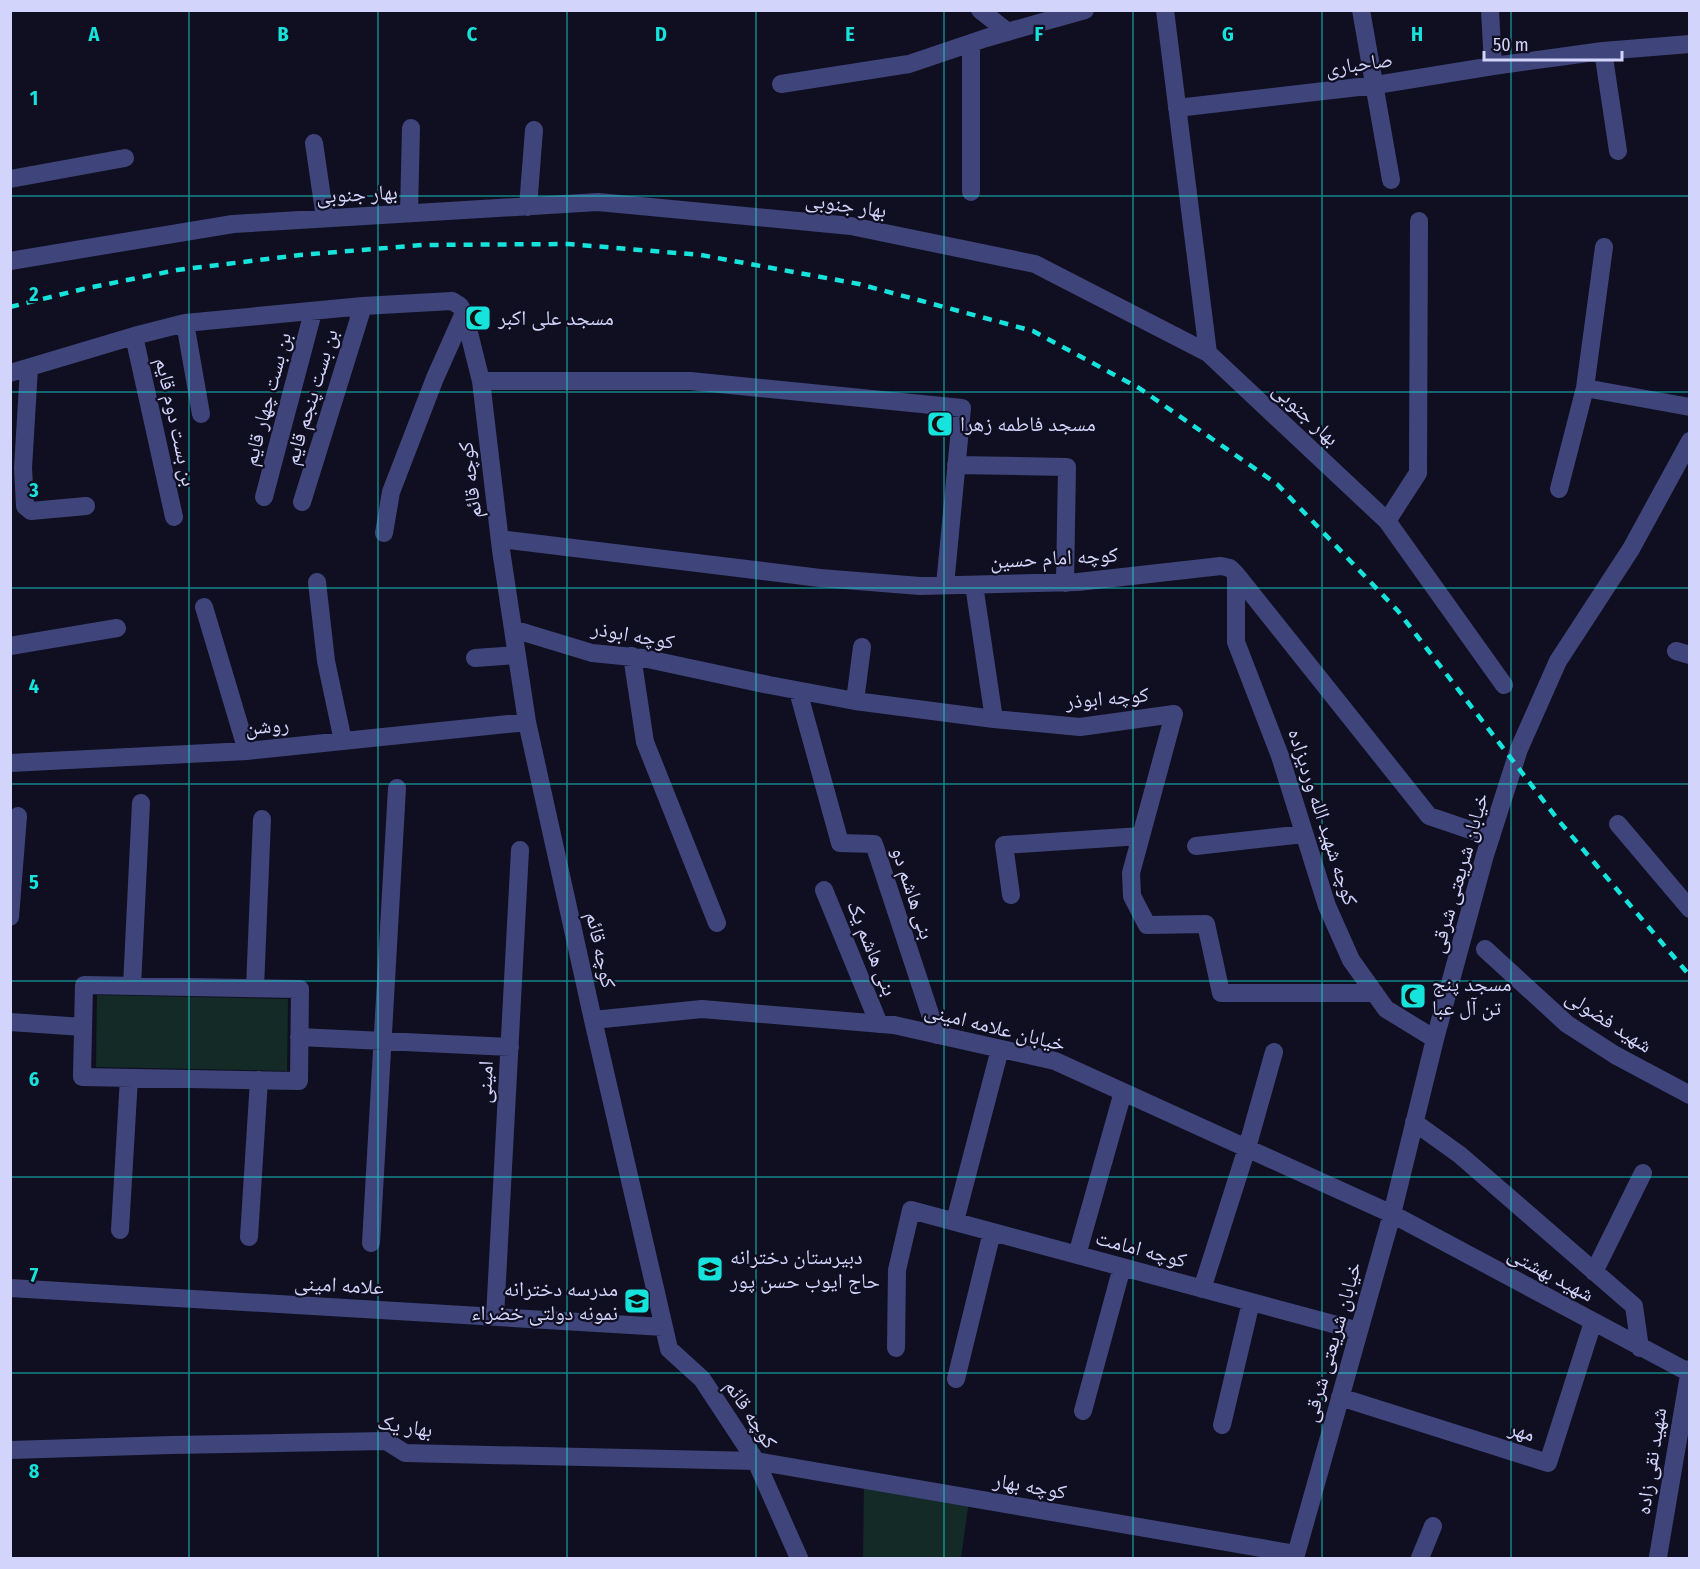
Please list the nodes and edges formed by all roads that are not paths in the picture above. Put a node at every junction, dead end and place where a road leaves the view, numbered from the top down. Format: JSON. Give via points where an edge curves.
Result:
{"nodes":[{"id":1,"x":980,"y":10,"type":"edge"},
{"id":2,"x":1085,"y":10,"type":"edge"},
{"id":3,"x":1165,"y":10,"type":"edge"},
{"id":4,"x":1361,"y":10,"type":"edge"},
{"id":5,"x":1490,"y":10,"type":"edge"},
{"id":6,"x":1008,"y":32,"type":"junction"},
{"id":7,"x":971,"y":43,"type":"junction"},
{"id":8,"x":1689,"y":44,"type":"edge"},
{"id":9,"x":1603,"y":51,"type":"junction"},
{"id":10,"x":1494,"y":66,"type":"junction"},
{"id":11,"x":781,"y":84,"type":"dead end"},
{"id":12,"x":1376,"y":85,"type":"junction"},
{"id":13,"x":1177,"y":108,"type":"junction"},
{"id":14,"x":411,"y":128,"type":"dead end"},
{"id":15,"x":534,"y":130,"type":"dead end"},
{"id":16,"x":314,"y":144,"type":"dead end"},
{"id":17,"x":1618,"y":152,"type":"dead end"},
{"id":18,"x":125,"y":158,"type":"dead end"},
{"id":19,"x":10,"y":179,"type":"edge"},
{"id":20,"x":1391,"y":180,"type":"dead end"},
{"id":21,"x":971,"y":192,"type":"dead end"},
{"id":22,"x":528,"y":207,"type":"junction"},
{"id":23,"x":409,"y":213,"type":"junction"},
{"id":24,"x":325,"y":218,"type":"junction"},
{"id":25,"x":1419,"y":221,"type":"dead end"},
{"id":26,"x":1604,"y":247,"type":"dead end"},
{"id":27,"x":10,"y":261,"type":"edge"},
{"id":28,"x":363,"y":306,"type":"junction"},
{"id":29,"x":313,"y":312,"type":"junction"},
{"id":30,"x":464,"y":313,"type":"junction"},
{"id":31,"x":185,"y":323,"type":"junction"},
{"id":32,"x":134,"y":336,"type":"junction"},
{"id":33,"x":1208,"y":353,"type":"junction"},
{"id":34,"x":28,"y":369,"type":"junction"},
{"id":35,"x":10,"y":373,"type":"edge"},
{"id":36,"x":481,"y":381,"type":"junction"},
{"id":37,"x":1585,"y":388,"type":"junction"},
{"id":38,"x":1689,"y":407,"type":"edge"},
{"id":39,"x":201,"y":414,"type":"dead end"},
{"id":40,"x":1689,"y":441,"type":"edge"},
{"id":41,"x":956,"y":465,"type":"junction"},
{"id":42,"x":1558,"y":489,"type":"dead end"},
{"id":43,"x":264,"y":497,"type":"dead end"},
{"id":44,"x":302,"y":502,"type":"dead end"},
{"id":45,"x":86,"y":506,"type":"dead end"},
{"id":46,"x":174,"y":517,"type":"dead end"},
{"id":47,"x":1387,"y":521,"type":"junction"},
{"id":48,"x":384,"y":532,"type":"dead end"},
{"id":49,"x":500,"y":539,"type":"junction"},
{"id":50,"x":1236,"y":574,"type":"junction"},
{"id":51,"x":317,"y":582,"type":"dead end"},
{"id":52,"x":1065,"y":583,"type":"junction"},
{"id":53,"x":945,"y":585,"type":"junction"},
{"id":54,"x":974,"y":585,"type":"junction"},
{"id":55,"x":204,"y":607,"type":"dead end"},
{"id":56,"x":117,"y":628,"type":"dead end"},
{"id":57,"x":513,"y":629,"type":"junction"},
{"id":58,"x":10,"y":646,"type":"edge"},
{"id":59,"x":862,"y":646,"type":"dead end"},
{"id":60,"x":517,"y":655,"type":"junction"},
{"id":61,"x":632,"y":656,"type":"junction"},
{"id":62,"x":475,"y":658,"type":"dead end"},
{"id":63,"x":1504,"y":686,"type":"dead end"},
{"id":64,"x":798,"y":691,"type":"junction"},
{"id":65,"x":855,"y":701,"type":"junction"},
{"id":66,"x":994,"y":719,"type":"junction"},
{"id":67,"x":527,"y":722,"type":"junction"},
{"id":68,"x":343,"y":741,"type":"junction"},
{"id":69,"x":247,"y":751,"type":"junction"},
{"id":70,"x":10,"y":763,"type":"edge"},
{"id":71,"x":398,"y":788,"type":"dead end"},
{"id":72,"x":141,"y":803,"type":"dead end"},
{"id":73,"x":18,"y":816,"type":"dead end"},
{"id":74,"x":262,"y":819,"type":"dead end"},
{"id":75,"x":1618,"y":824,"type":"dead end"},
{"id":76,"x":1304,"y":834,"type":"junction"},
{"id":77,"x":1141,"y":836,"type":"junction"},
{"id":78,"x":1491,"y":837,"type":"junction"},
{"id":79,"x":1196,"y":846,"type":"dead end"},
{"id":80,"x":520,"y":850,"type":"dead end"},
{"id":81,"x":824,"y":890,"type":"dead end"},
{"id":82,"x":1011,"y":895,"type":"dead end"},
{"id":83,"x":1689,"y":909,"type":"edge"},
{"id":84,"x":10,"y":918,"type":"edge"},
{"id":85,"x":717,"y":923,"type":"dead end"},
{"id":86,"x":1485,"y":949,"type":"dead end"},
{"id":87,"x":132,"y":986,"type":"junction"},
{"id":88,"x":255,"y":988,"type":"junction"},
{"id":89,"x":1374,"y":993,"type":"junction"},
{"id":90,"x":593,"y":1020,"type":"junction"},
{"id":91,"x":10,"y":1022,"type":"edge"},
{"id":92,"x":879,"y":1024,"type":"junction"},
{"id":93,"x":83,"y":1027,"type":"junction"},
{"id":94,"x":937,"y":1035,"type":"junction"},
{"id":95,"x":299,"y":1037,"type":"junction"},
{"id":96,"x":1435,"y":1040,"type":"junction"},
{"id":97,"x":382,"y":1041,"type":"junction"},
{"id":98,"x":510,"y":1047,"type":"junction"},
{"id":99,"x":1000,"y":1049,"type":"junction"},
{"id":100,"x":1274,"y":1052,"type":"dead end"},
{"id":101,"x":129,"y":1078,"type":"junction"},
{"id":102,"x":259,"y":1080,"type":"junction"},
{"id":103,"x":1123,"y":1092,"type":"junction"},
{"id":104,"x":1689,"y":1095,"type":"edge"},
{"id":105,"x":1414,"y":1122,"type":"junction"},
{"id":106,"x":1247,"y":1148,"type":"junction"},
{"id":107,"x":1643,"y":1173,"type":"dead end"},
{"id":108,"x":1392,"y":1214,"type":"junction"},
{"id":109,"x":955,"y":1221,"type":"junction"},
{"id":110,"x":120,"y":1230,"type":"dead end"},
{"id":111,"x":992,"y":1232,"type":"junction"},
{"id":112,"x":249,"y":1237,"type":"dead end"},
{"id":113,"x":371,"y":1244,"type":"dead end"},
{"id":114,"x":1077,"y":1255,"type":"junction"},
{"id":115,"x":1122,"y":1267,"type":"junction"},
{"id":116,"x":1594,"y":1272,"type":"junction"},
{"id":117,"x":10,"y":1288,"type":"edge"},
{"id":118,"x":1202,"y":1289,"type":"junction"},
{"id":119,"x":1251,"y":1302,"type":"junction"},
{"id":120,"x":495,"y":1317,"type":"junction"},
{"id":121,"x":1593,"y":1322,"type":"junction"},
{"id":122,"x":664,"y":1326,"type":"junction"},
{"id":123,"x":1359,"y":1331,"type":"junction"},
{"id":124,"x":896,"y":1348,"type":"dead end"},
{"id":125,"x":1640,"y":1348,"type":"junction"},
{"id":126,"x":1689,"y":1372,"type":"edge"},
{"id":127,"x":956,"y":1379,"type":"dead end"},
{"id":128,"x":1340,"y":1397,"type":"junction"},
{"id":129,"x":1083,"y":1411,"type":"dead end"},
{"id":130,"x":1222,"y":1425,"type":"dead end"},
{"id":131,"x":10,"y":1450,"type":"edge"},
{"id":132,"x":756,"y":1461,"type":"junction"},
{"id":133,"x":1433,"y":1526,"type":"dead end"},
{"id":134,"x":1296,"y":1556,"type":"edge"},
{"id":135,"x":1658,"y":1557,"type":"edge"},
{"id":136,"x":799,"y":1558,"type":"edge"},
{"id":137,"x":1421,"y":1558,"type":"edge"}],
"edges":[{"from":1,"to":6,"type":"street"},
{"from":2,"to":6,"type":"street"},
{"from":3,"to":13,"type":"street"},
{"from":4,"to":12,"type":"street"},
{"from":5,"to":10,"type":"street"},
{"from":6,"to":7,"type":"street"},
{"from":7,"to":11,"type":"street","via":[[909,64]]},
{"from":7,"to":21,"type":"street"},
{"from":8,"to":9,"type":"street","name":"صاحباری"},
{"from":9,"to":10,"type":"street","name":"صاحباری"},
{"from":9,"to":17,"type":"street"},
{"from":10,"to":12,"type":"street","name":"صاحباری"},
{"from":12,"to":13,"type":"street","name":"صاحباری"},
{"from":12,"to":20,"type":"street"},
{"from":13,"to":33,"type":"street"},
{"from":14,"to":23,"type":"street"},
{"from":15,"to":22,"type":"street"},
{"from":16,"to":24,"type":"street"},
{"from":18,"to":19,"type":"street"},
{"from":22,"to":23,"type":"street","name":"بهار جنوبی"},
{"from":22,"to":33,"type":"street","name":"بهار جنوبی","via":[[598,202],[851,226],[1035,264]]},
{"from":23,"to":24,"type":"street","name":"بهار جنوبی"},
{"from":24,"to":27,"type":"street","name":"بهار جنوبی","via":[[233,224]]},
{"from":25,"to":47,"type":"street","via":[[1418,472]]},
{"from":26,"to":37,"type":"street"},
{"from":28,"to":29,"type":"street"},
{"from":28,"to":30,"type":"street","via":[[452,301]]},
{"from":28,"to":44,"type":"street","name":"بن بست پنجم قایم"},
{"from":29,"to":31,"type":"street"},
{"from":29,"to":43,"type":"street","name":"بن بست چهار قایم"},
{"from":30,"to":36,"type":"street","name":"کوچه قائم"},
{"from":30,"to":48,"type":"street","via":[[391,492]]},
{"from":31,"to":32,"type":"street"},
{"from":31,"to":39,"type":"street"},
{"from":32,"to":34,"type":"street"},
{"from":32,"to":46,"type":"street","name":"بن بست دوم قایم"},
{"from":33,"to":47,"type":"street","name":"بهار جنوبی"},
{"from":34,"to":35,"type":"street"},
{"from":34,"to":45,"type":"street","via":[[25,506],[32,511]]},
{"from":36,"to":41,"type":"street","via":[[690,381],[962,408]]},
{"from":36,"to":49,"type":"street","name":"کوچه قائم"},
{"from":37,"to":38,"type":"street"},
{"from":37,"to":42,"type":"street"},
{"from":40,"to":78,"type":"street","name":"خیابان شریعتی شرقی","via":[[1631,549],[1558,661],[1519,749]]},
{"from":41,"to":52,"type":"street","via":[[1067,467]]},
{"from":41,"to":53,"type":"street"},
{"from":47,"to":63,"type":"street","name":"بهار جنوبی"},
{"from":49,"to":53,"type":"street","name":"کوچه امام حسین","via":[[820,578]]},
{"from":49,"to":57,"type":"street","name":"کوچه قائم"},
{"from":50,"to":52,"type":"street","name":"کوچه امام حسین","via":[[1221,566]]},
{"from":50,"to":76,"type":"street","name":"کوچه شهید الله وردیزاده","via":[[1236,642],[1280,756]]},
{"from":50,"to":78,"type":"street","via":[[1429,816]]},
{"from":51,"to":68,"type":"street","via":[[326,661]]},
{"from":52,"to":54,"type":"street","name":"کوچه امام حسین"},
{"from":53,"to":54,"type":"street","name":"کوچه امام حسین"},
{"from":54,"to":66,"type":"street"},
{"from":55,"to":69,"type":"street"},
{"from":56,"to":58,"type":"street"},
{"from":57,"to":60,"type":"street","name":"کوچه قائم"},
{"from":57,"to":61,"type":"street","name":"کوچه ابوذر","via":[[592,652]]},
{"from":59,"to":65,"type":"street"},
{"from":60,"to":62,"type":"street"},
{"from":60,"to":67,"type":"street","name":"کوچه قائم"},
{"from":61,"to":64,"type":"street","name":"کوچه ابوذر"},
{"from":61,"to":85,"type":"street","via":[[645,742]]},
{"from":64,"to":65,"type":"street","name":"کوچه ابوذر"},
{"from":64,"to":94,"type":"street","name":"بنی هاشم دو","via":[[840,843],[874,844]]},
{"from":65,"to":66,"type":"street","name":"کوچه ابوذر"},
{"from":66,"to":77,"type":"street","name":"کوچه ابوذر","via":[[1080,727],[1174,714]]},
{"from":67,"to":68,"type":"street","name":"روشن"},
{"from":67,"to":90,"type":"street","name":"کوچه قائم"},
{"from":68,"to":69,"type":"street","name":"روشن"},
{"from":69,"to":70,"type":"street","name":"روشن"},
{"from":71,"to":97,"type":"street"},
{"from":72,"to":87,"type":"street"},
{"from":73,"to":84,"type":"street"},
{"from":74,"to":88,"type":"street"},
{"from":75,"to":83,"type":"street"},
{"from":76,"to":79,"type":"street"},
{"from":76,"to":89,"type":"street","name":"کوچه شهید الله وردیزاده","via":[[1327,906],[1351,960]]},
{"from":77,"to":82,"type":"street","via":[[1004,845]]},
{"from":77,"to":89,"type":"street","name":"کوچه ابوذر","via":[[1131,873],[1132,896],[1147,925],[1206,924],[1221,993]]},
{"from":78,"to":96,"type":"street","name":"خیابان شریعتی شرقی"},
{"from":80,"to":98,"type":"street","name":"امینی"},
{"from":81,"to":92,"type":"street","name":"بنی هاشم یک"},
{"from":86,"to":104,"type":"street","name":"شهید فضولی","via":[[1567,1024]]},
{"from":87,"to":88,"type":"street"},
{"from":87,"to":93,"type":"street","via":[[84,985]]},
{"from":88,"to":95,"type":"street","via":[[300,989]]},
{"from":89,"to":96,"type":"street","name":"کوچه شهید الله وردیزاده","via":[[1386,1009]]},
{"from":90,"to":92,"type":"street","name":"خیابان علامه امینی","via":[[702,1009]]},
{"from":90,"to":122,"type":"street","name":"کوچه قائم"},
{"from":91,"to":93,"type":"street"},
{"from":92,"to":94,"type":"street","name":"خیابان علامه امینی"},
{"from":93,"to":101,"type":"street","via":[[82,1077]]},
{"from":94,"to":99,"type":"street","name":"خیابان علامه امینی"},
{"from":95,"to":97,"type":"street"},
{"from":95,"to":102,"type":"street","via":[[298,1081]]},
{"from":96,"to":105,"type":"street","name":"خیابان شریعتی شرقی"},
{"from":97,"to":98,"type":"street"},
{"from":97,"to":113,"type":"street"},
{"from":98,"to":120,"type":"street","name":"امینی"},
{"from":99,"to":103,"type":"street","name":"خیابان علامه امینی","via":[[1055,1061]]},
{"from":99,"to":109,"type":"street"},
{"from":100,"to":106,"type":"street"},
{"from":101,"to":102,"type":"street"},
{"from":101,"to":110,"type":"street"},
{"from":102,"to":112,"type":"street"},
{"from":103,"to":106,"type":"street","name":"خیابان علامه امینی"},
{"from":103,"to":114,"type":"street"},
{"from":105,"to":108,"type":"street","name":"خیابان شریعتی شرقی"},
{"from":105,"to":116,"type":"street","via":[[1460,1155]]},
{"from":106,"to":108,"type":"street","name":"خیابان علامه امینی"},
{"from":106,"to":118,"type":"street"},
{"from":107,"to":116,"type":"street"},
{"from":108,"to":121,"type":"street","name":"شهید بهشتی"},
{"from":108,"to":123,"type":"street","name":"خیابان شریعتی شرقی"},
{"from":109,"to":111,"type":"street","name":"کوچه امامت"},
{"from":109,"to":124,"type":"street","name":"کوچه امامت","via":[[911,1210],[897,1270]]},
{"from":111,"to":114,"type":"street","name":"کوچه امامت"},
{"from":111,"to":127,"type":"street"},
{"from":114,"to":115,"type":"street","name":"کوچه امامت"},
{"from":115,"to":118,"type":"street","name":"کوچه امامت"},
{"from":115,"to":129,"type":"street"},
{"from":116,"to":125,"type":"street","via":[[1634,1306]]},
{"from":117,"to":120,"type":"street","name":"علامه امینی"},
{"from":118,"to":119,"type":"street","name":"کوچه امامت"},
{"from":119,"to":123,"type":"street","name":"کوچه امامت"},
{"from":119,"to":130,"type":"street"},
{"from":120,"to":122,"type":"street","name":"علامه امینی"},
{"from":121,"to":125,"type":"street","name":"شهید بهشتی"},
{"from":121,"to":128,"type":"street","name":"مهر","via":[[1548,1464]]},
{"from":122,"to":132,"type":"street","name":"کوچه قائم","via":[[669,1349],[702,1379]]},
{"from":123,"to":128,"type":"street","name":"خیابان شریعتی شرقی"},
{"from":125,"to":126,"type":"street","name":"شهید بهشتی"},
{"from":126,"to":135,"type":"street","name":"شهید نقی زاده"},
{"from":128,"to":134,"type":"street","name":"خیابان شریعتی شرقی"},
{"from":131,"to":132,"type":"street","name":"بهار یک","via":[[386,1442],[405,1453]]},
{"from":132,"to":134,"type":"street","name":"کوچه بهار"},
{"from":132,"to":136,"type":"street","name":"کوچه قائم"},
{"from":133,"to":137,"type":"street"}]}
